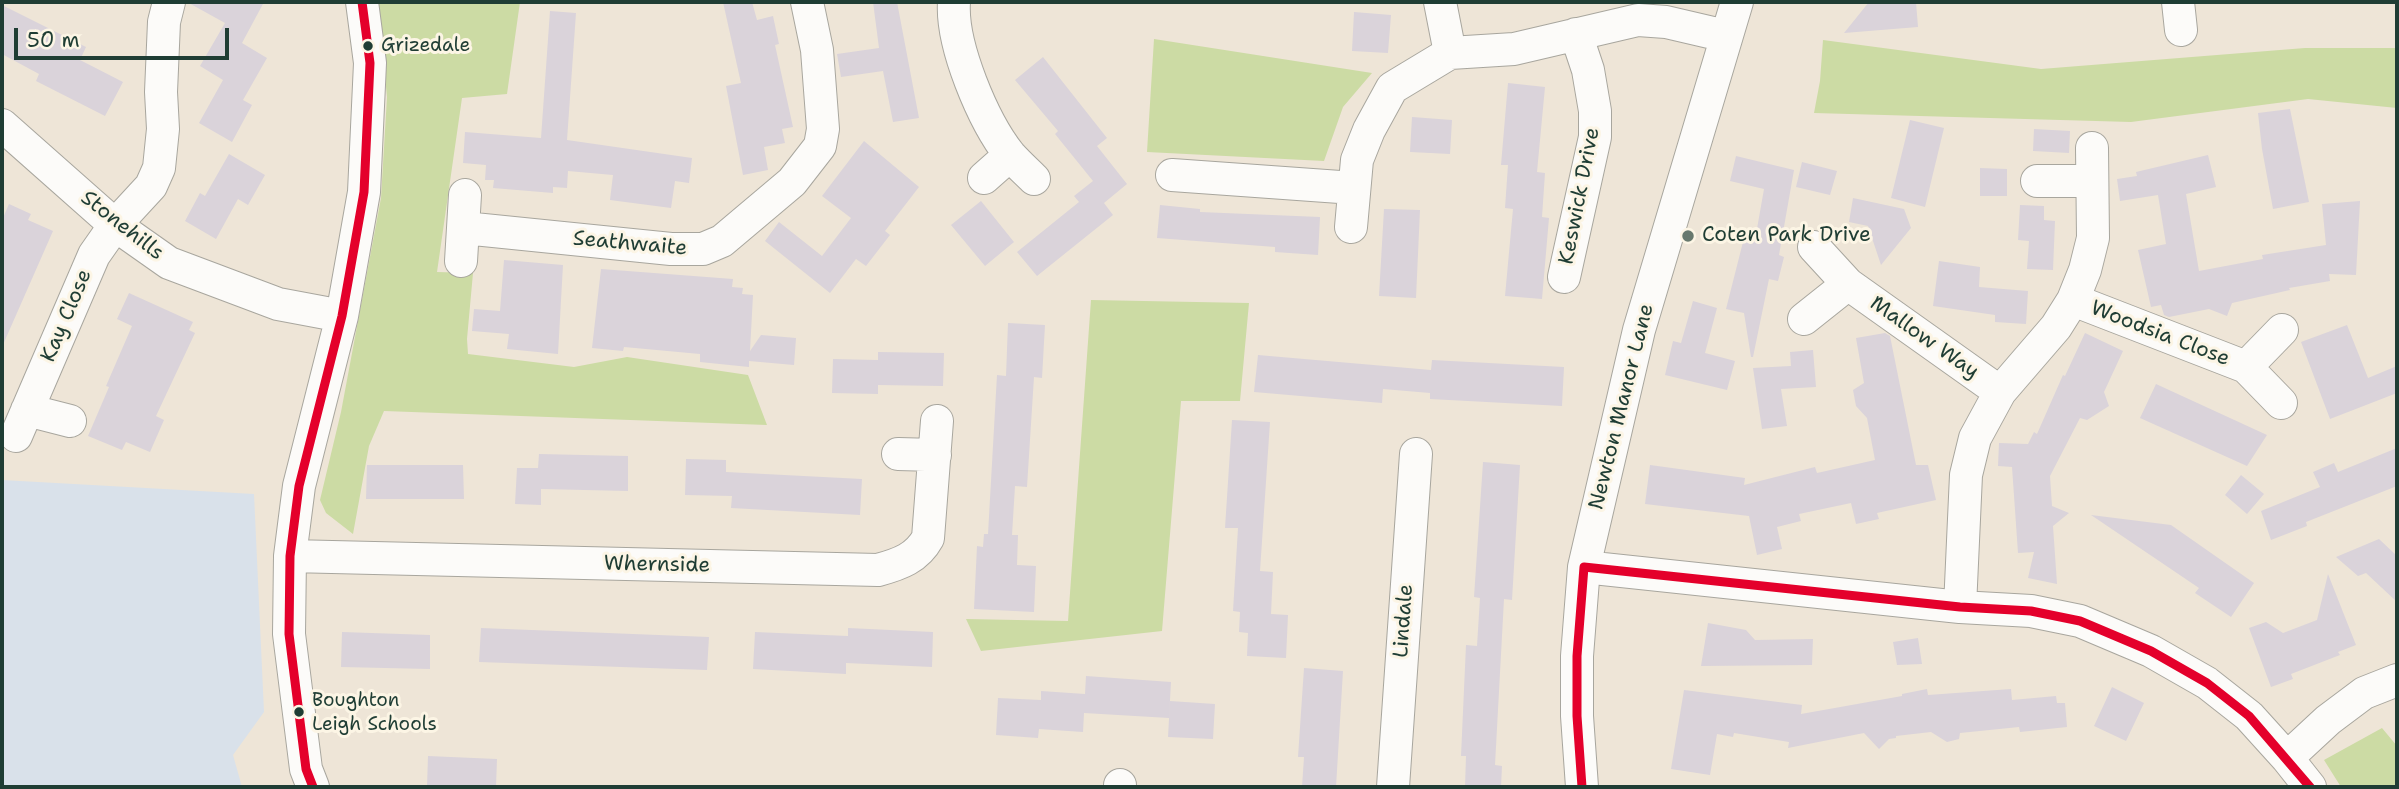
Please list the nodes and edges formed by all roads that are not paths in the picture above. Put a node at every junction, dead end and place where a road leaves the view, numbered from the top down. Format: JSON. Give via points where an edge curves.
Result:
{"nodes":[{"id":1,"x":169,"y":2,"type":"edge"},
{"id":2,"x":362,"y":2,"type":"edge"},
{"id":3,"x":807,"y":2,"type":"edge"},
{"id":4,"x":954,"y":2,"type":"edge"},
{"id":5,"x":1440,"y":2,"type":"edge"},
{"id":6,"x":1723,"y":2,"type":"edge"},
{"id":7,"x":1737,"y":2,"type":"edge"},
{"id":8,"x":1576,"y":34,"type":"junction"},
{"id":9,"x":1726,"y":36,"type":"junction"},
{"id":10,"x":1450,"y":54,"type":"junction"},
{"id":11,"x":2,"y":125,"type":"edge"},
{"id":12,"x":2092,"y":148,"type":"dead end"},
{"id":13,"x":1010,"y":155,"type":"junction"},
{"id":14,"x":1172,"y":175,"type":"dead end"},
{"id":15,"x":984,"y":178,"type":"dead end"},
{"id":16,"x":1034,"y":179,"type":"dead end"},
{"id":17,"x":2037,"y":181,"type":"dead end"},
{"id":18,"x":2091,"y":181,"type":"junction"},
{"id":19,"x":1354,"y":188,"type":"junction"},
{"id":20,"x":465,"y":195,"type":"dead end"},
{"id":21,"x":115,"y":225,"type":"junction"},
{"id":22,"x":1352,"y":227,"type":"dead end"},
{"id":23,"x":464,"y":228,"type":"junction"},
{"id":24,"x":1814,"y":247,"type":"dead end"},
{"id":25,"x":461,"y":261,"type":"dead end"},
{"id":26,"x":1564,"y":277,"type":"dead end"},
{"id":27,"x":1848,"y":284,"type":"junction"},
{"id":28,"x":2073,"y":300,"type":"junction"},
{"id":29,"x":342,"y":316,"type":"junction"},
{"id":30,"x":1804,"y":319,"type":"dead end"},
{"id":31,"x":2282,"y":330,"type":"dead end"},
{"id":32,"x":2246,"y":367,"type":"junction"},
{"id":33,"x":2000,"y":392,"type":"junction"},
{"id":34,"x":2281,"y":403,"type":"dead end"},
{"id":35,"x":70,"y":421,"type":"dead end"},
{"id":36,"x":937,"y":421,"type":"dead end"},
{"id":37,"x":898,"y":454,"type":"dead end"},
{"id":38,"x":1416,"y":454,"type":"dead end"},
{"id":39,"x":934,"y":455,"type":"junction"},
{"id":40,"x":290,"y":556,"type":"junction"},
{"id":41,"x":1584,"y":567,"type":"junction"},
{"id":42,"x":1960,"y":607,"type":"junction"},
{"id":43,"x":2397,"y":680,"type":"edge"},
{"id":44,"x":2287,"y":758,"type":"junction"},
{"id":45,"x":313,"y":787,"type":"edge"},
{"id":46,"x":1393,"y":787,"type":"edge"},
{"id":47,"x":1582,"y":787,"type":"edge"},
{"id":48,"x":2310,"y":787,"type":"edge"}],
"edges":[{"from":1,"to":21,"type":"street","name":"Kay Close","via":[[164,22],[159,168],[151,186]]},
{"from":2,"to":29,"type":"street","via":[[370,63],[364,192]]},
{"from":3,"to":23,"type":"street","name":"Seathwaite","via":[[817,50],[823,129],[820,146],[792,183],[722,241],[703,249],[671,249]]},
{"from":4,"to":13,"type":"street","via":[[953,20],[964,63]]},
{"from":5,"to":10,"type":"street"},
{"from":6,"to":9,"type":"street","name":"Newton Manor Lane"},
{"from":7,"to":9,"type":"street","name":"Newton Manor Lane"},
{"from":8,"to":9,"type":"street","via":[[1638,20]]},
{"from":8,"to":10,"type":"street","via":[[1514,49]]},
{"from":8,"to":26,"type":"street","name":"Keswick Drive","via":[[1588,70],[1595,137]]},
{"from":9,"to":41,"type":"street","name":"Newton Manor Lane","via":[[1639,330]]},
{"from":10,"to":19,"type":"street","via":[[1392,88],[1357,160]]},
{"from":11,"to":21,"type":"street","name":"Stonehills"},
{"from":12,"to":18,"type":"street","name":"Mallow Way"},
{"from":13,"to":15,"type":"street"},
{"from":13,"to":16,"type":"street"},
{"from":14,"to":19,"type":"street"},
{"from":17,"to":18,"type":"street"},
{"from":18,"to":28,"type":"street","name":"Mallow Way","via":[[2093,238]]},
{"from":19,"to":22,"type":"street"},
{"from":20,"to":23,"type":"street"},
{"from":21,"to":29,"type":"street","name":"Stonehills","via":[[169,263],[278,304]]},
{"from":21,"to":35,"type":"street","name":"Kay Close","via":[[93,255],[21,423]]},
{"from":23,"to":25,"type":"street"},
{"from":24,"to":27,"type":"street","name":"Mallow Way"},
{"from":27,"to":30,"type":"street","name":"Mallow Way"},
{"from":27,"to":33,"type":"street","name":"Mallow Way"},
{"from":28,"to":32,"type":"street","name":"Woodsia Close"},
{"from":28,"to":33,"type":"street","name":"Mallow Way"},
{"from":29,"to":40,"type":"street","via":[[299,486]]},
{"from":31,"to":32,"type":"street","name":"Woodsia Close"},
{"from":32,"to":34,"type":"street","name":"Woodsia Close"},
{"from":33,"to":42,"type":"street","name":"Mallow Way","via":[[1975,438],[1966,475]]},
{"from":36,"to":39,"type":"street","name":"Whernside"},
{"from":37,"to":39,"type":"street"},
{"from":38,"to":46,"type":"street","name":"Lindale"},
{"from":39,"to":40,"type":"street","name":"Whernside","via":[[928,538],[920,552],[899,565],[878,570]]},
{"from":40,"to":45,"type":"street","via":[[289,634],[306,769]]},
{"from":41,"to":42,"type":"street"},
{"from":41,"to":47,"type":"street","name":"Newton Manor Lane","via":[[1577,656]]},
{"from":42,"to":44,"type":"street","via":[[2031,611],[2080,621],[2151,651],[2207,683],[2249,716]]},
{"from":43,"to":44,"type":"street","via":[[2364,694]]},
{"from":44,"to":48,"type":"street"}]}
